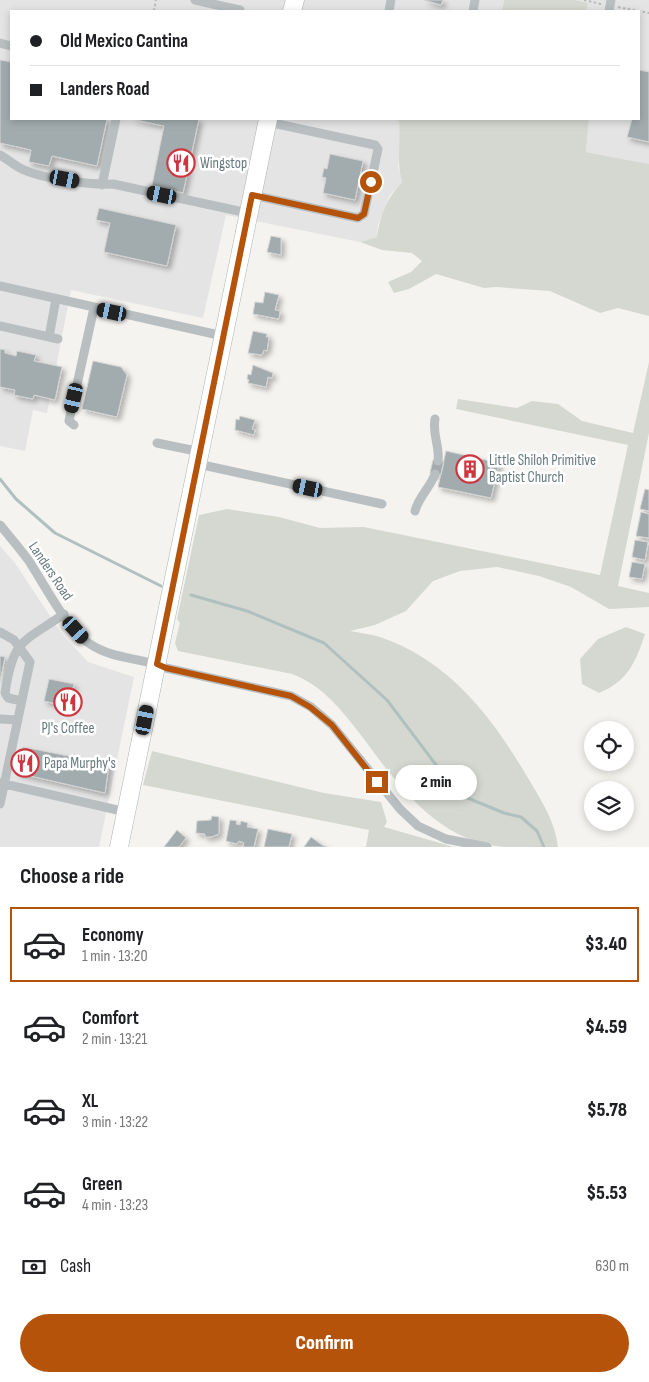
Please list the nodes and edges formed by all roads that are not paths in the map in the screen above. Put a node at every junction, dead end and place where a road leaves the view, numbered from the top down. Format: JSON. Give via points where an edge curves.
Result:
{"nodes":[{"id":1,"x":195,"y":0,"type":"edge"},
{"id":2,"x":236,"y":10,"type":"edge"},
{"id":3,"x":116,"y":120,"type":"edge"},
{"id":4,"x":268,"y":120,"type":"edge"},
{"id":5,"x":0,"y":155,"type":"edge"},
{"id":6,"x":102,"y":185,"type":"junction"},
{"id":7,"x":252,"y":195,"type":"junction"},
{"id":8,"x":248,"y":213,"type":"junction"},
{"id":9,"x":0,"y":286,"type":"edge"},
{"id":10,"x":56,"y":299,"type":"junction"},
{"id":11,"x":94,"y":308,"type":"junction"},
{"id":12,"x":0,"y":326,"type":"edge"},
{"id":13,"x":224,"y":336,"type":"junction"},
{"id":14,"x":48,"y":337,"type":"junction"},
{"id":15,"x":58,"y":339,"type":"dead end"},
{"id":16,"x":435,"y":419,"type":"dead end"},
{"id":17,"x":74,"y":425,"type":"dead end"},
{"id":18,"x":157,"y":443,"type":"dead end"},
{"id":19,"x":199,"y":458,"type":"junction"},
{"id":20,"x":438,"y":461,"type":"dead end"},
{"id":21,"x":436,"y":474,"type":"dead end"},
{"id":22,"x":382,"y":504,"type":"dead end"},
{"id":23,"x":415,"y":511,"type":"dead end"},
{"id":24,"x":0,"y":526,"type":"edge"},
{"id":25,"x":64,"y":614,"type":"junction"},
{"id":26,"x":0,"y":632,"type":"edge"},
{"id":27,"x":19,"y":645,"type":"junction"},
{"id":28,"x":157,"y":664,"type":"junction"},
{"id":29,"x":22,"y":701,"type":"junction"},
{"id":30,"x":0,"y":719,"type":"edge"},
{"id":31,"x":18,"y":720,"type":"junction"},
{"id":32,"x":2,"y":784,"type":"edge"},
{"id":33,"x":0,"y":804,"type":"edge"},
{"id":34,"x":126,"y":812,"type":"junction"},
{"id":35,"x":119,"y":847,"type":"edge"},
{"id":36,"x":487,"y":847,"type":"edge"}],
"edges":[{"from":1,"to":2,"type":"street"},
{"from":3,"to":6,"type":"street"},
{"from":4,"to":7,"type":"main road"},
{"from":4,"to":7,"type":"street","via":[[375,145],[378,149],[364,214],[358,218]]},
{"from":5,"to":6,"type":"street","via":[[21,169]]},
{"from":6,"to":8,"type":"street","via":[[113,184]]},
{"from":7,"to":8,"type":"main road"},
{"from":8,"to":13,"type":"main road"},
{"from":9,"to":10,"type":"street"},
{"from":10,"to":11,"type":"street"},
{"from":10,"to":14,"type":"street"},
{"from":11,"to":13,"type":"street"},
{"from":11,"to":17,"type":"street","via":[[70,416]]},
{"from":12,"to":14,"type":"street"},
{"from":13,"to":19,"type":"main road"},
{"from":14,"to":15,"type":"street"},
{"from":16,"to":20,"type":"street","via":[[433,430]]},
{"from":18,"to":19,"type":"street"},
{"from":19,"to":22,"type":"street"},
{"from":19,"to":28,"type":"main road"},
{"from":21,"to":23,"type":"street","via":[[418,500]]},
{"from":24,"to":25,"type":"street","name":"Landers Road","via":[[28,560]]},
{"from":25,"to":27,"type":"street"},
{"from":25,"to":28,"type":"street","name":"Landers Road","via":[[88,644],[111,656]]},
{"from":26,"to":27,"type":"street"},
{"from":27,"to":29,"type":"street","via":[[30,662]]},
{"from":27,"to":29,"type":"street","via":[[12,658],[5,693],[8,698]]},
{"from":28,"to":34,"type":"main road"},
{"from":28,"to":36,"type":"street","name":"Landers Road","via":[[291,696],[332,725],[400,809],[418,826],[446,839]]},
{"from":29,"to":31,"type":"street"},
{"from":30,"to":31,"type":"street"},
{"from":31,"to":32,"type":"street"},
{"from":32,"to":33,"type":"street"},
{"from":32,"to":34,"type":"street"},
{"from":34,"to":35,"type":"main road"}]}
